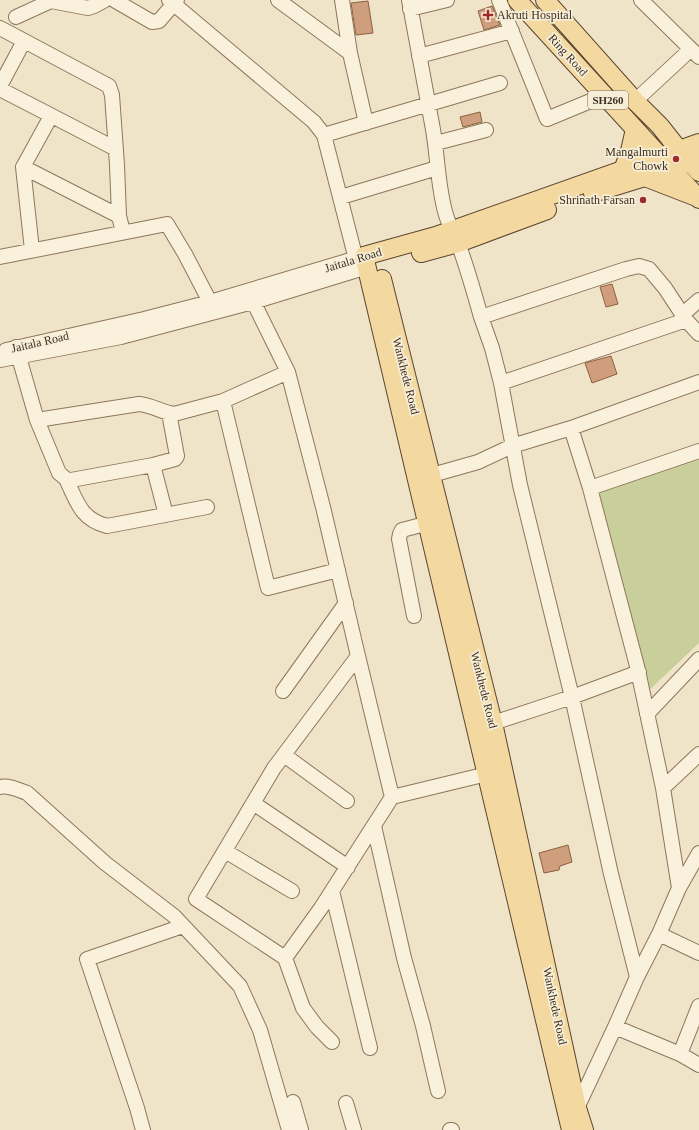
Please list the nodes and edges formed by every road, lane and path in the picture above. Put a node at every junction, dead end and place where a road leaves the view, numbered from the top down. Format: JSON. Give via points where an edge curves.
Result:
{"nodes":[{"id":1,"x":105,"y":0,"type":"edge"},
{"id":2,"x":114,"y":0,"type":"edge"},
{"id":3,"x":278,"y":0,"type":"edge"},
{"id":4,"x":342,"y":0,"type":"edge"},
{"id":5,"x":447,"y":0,"type":"edge"},
{"id":6,"x":499,"y":0,"type":"edge"},
{"id":7,"x":517,"y":0,"type":"edge"},
{"id":8,"x":545,"y":0,"type":"edge"},
{"id":9,"x":641,"y":0,"type":"edge"},
{"id":10,"x":173,"y":1,"type":"edge"},
{"id":11,"x":410,"y":4,"type":"edge"},
{"id":12,"x":16,"y":16,"type":"dead end"},
{"id":13,"x":0,"y":28,"type":"edge"},
{"id":14,"x":512,"y":31,"type":"junction"},
{"id":15,"x":24,"y":41,"type":"junction"},
{"id":16,"x":350,"y":53,"type":"junction"},
{"id":17,"x":695,"y":53,"type":"edge"},
{"id":18,"x":419,"y":56,"type":"junction"},
{"id":19,"x":500,"y":83,"type":"dead end"},
{"id":20,"x":0,"y":86,"type":"edge"},
{"id":21,"x":0,"y":89,"type":"edge"},
{"id":22,"x":604,"y":96,"type":"junction"},
{"id":23,"x":635,"y":101,"type":"junction"},
{"id":24,"x":429,"y":104,"type":"junction"},
{"id":25,"x":52,"y":116,"type":"junction"},
{"id":26,"x":366,"y":123,"type":"junction"},
{"id":27,"x":660,"y":126,"type":"junction"},
{"id":28,"x":635,"y":129,"type":"junction"},
{"id":29,"x":486,"y":130,"type":"dead end"},
{"id":30,"x":324,"y":135,"type":"junction"},
{"id":31,"x":699,"y":139,"type":"edge"},
{"id":32,"x":436,"y":143,"type":"junction"},
{"id":33,"x":116,"y":149,"type":"junction"},
{"id":34,"x":692,"y":161,"type":"edge"},
{"id":35,"x":666,"y":163,"type":"junction"},
{"id":36,"x":23,"y":167,"type":"junction"},
{"id":37,"x":437,"y":168,"type":"junction"},
{"id":38,"x":623,"y":170,"type":"junction"},
{"id":39,"x":645,"y":177,"type":"junction"},
{"id":40,"x":341,"y":197,"type":"junction"},
{"id":41,"x":698,"y":199,"type":"edge"},
{"id":42,"x":119,"y":216,"type":"junction"},
{"id":43,"x":123,"y":232,"type":"junction"},
{"id":44,"x":455,"y":237,"type":"junction"},
{"id":45,"x":32,"y":250,"type":"junction"},
{"id":46,"x":0,"y":257,"type":"edge"},
{"id":47,"x":367,"y":262,"type":"junction"},
{"id":48,"x":250,"y":297,"type":"junction"},
{"id":49,"x":699,"y":300,"type":"edge"},
{"id":50,"x":210,"y":302,"type":"junction"},
{"id":51,"x":480,"y":317,"type":"junction"},
{"id":52,"x":684,"y":317,"type":"junction"},
{"id":53,"x":699,"y":334,"type":"edge"},
{"id":54,"x":0,"y":351,"type":"edge"},
{"id":55,"x":17,"y":352,"type":"junction"},
{"id":56,"x":0,"y":360,"type":"edge"},
{"id":57,"x":288,"y":372,"type":"junction"},
{"id":58,"x":699,"y":382,"type":"edge"},
{"id":59,"x":501,"y":384,"type":"junction"},
{"id":60,"x":223,"y":401,"type":"junction"},
{"id":61,"x":168,"y":413,"type":"junction"},
{"id":62,"x":37,"y":420,"type":"junction"},
{"id":63,"x":571,"y":428,"type":"junction"},
{"id":64,"x":512,"y":446,"type":"junction"},
{"id":65,"x":699,"y":451,"type":"edge"},
{"id":66,"x":153,"y":465,"type":"junction"},
{"id":67,"x":432,"y":476,"type":"junction"},
{"id":68,"x":66,"y":479,"type":"junction"},
{"id":69,"x":590,"y":488,"type":"junction"},
{"id":70,"x":207,"y":507,"type":"dead end"},
{"id":71,"x":166,"y":515,"type":"junction"},
{"id":72,"x":434,"y":522,"type":"junction"},
{"id":73,"x":338,"y":570,"type":"junction"},
{"id":74,"x":346,"y":603,"type":"junction"},
{"id":75,"x":414,"y":616,"type":"dead end"},
{"id":76,"x":358,"y":656,"type":"junction"},
{"id":77,"x":699,"y":659,"type":"edge"},
{"id":78,"x":638,"y":672,"type":"junction"},
{"id":79,"x":283,"y":691,"type":"dead end"},
{"id":80,"x":572,"y":697,"type":"junction"},
{"id":81,"x":647,"y":714,"type":"junction"},
{"id":82,"x":493,"y":723,"type":"junction"},
{"id":83,"x":699,"y":754,"type":"edge"},
{"id":84,"x":284,"y":755,"type":"junction"},
{"id":85,"x":487,"y":774,"type":"junction"},
{"id":86,"x":0,"y":787,"type":"edge"},
{"id":87,"x":663,"y":788,"type":"junction"},
{"id":88,"x":392,"y":797,"type":"junction"},
{"id":89,"x":347,"y":801,"type":"dead end"},
{"id":90,"x":253,"y":803,"type":"junction"},
{"id":91,"x":374,"y":826,"type":"junction"},
{"id":92,"x":225,"y":851,"type":"junction"},
{"id":93,"x":699,"y":853,"type":"edge"},
{"id":94,"x":348,"y":867,"type":"junction"},
{"id":95,"x":679,"y":888,"type":"junction"},
{"id":96,"x":292,"y":891,"type":"dead end"},
{"id":97,"x":332,"y":891,"type":"junction"},
{"id":98,"x":183,"y":926,"type":"junction"},
{"id":99,"x":659,"y":934,"type":"junction"},
{"id":100,"x":699,"y":953,"type":"edge"},
{"id":101,"x":285,"y":958,"type":"junction"},
{"id":102,"x":637,"y":977,"type":"junction"},
{"id":103,"x":699,"y":1006,"type":"edge"},
{"id":104,"x":615,"y":1028,"type":"junction"},
{"id":105,"x":332,"y":1042,"type":"dead end"},
{"id":106,"x":370,"y":1048,"type":"dead end"},
{"id":107,"x":680,"y":1054,"type":"junction"},
{"id":108,"x":699,"y":1065,"type":"edge"},
{"id":109,"x":438,"y":1091,"type":"dead end"},
{"id":110,"x":293,"y":1102,"type":"dead end"},
{"id":111,"x":346,"y":1103,"type":"dead end"},
{"id":112,"x":571,"y":1109,"type":"junction"},
{"id":113,"x":143,"y":1130,"type":"edge"},
{"id":114,"x":289,"y":1130,"type":"edge"},
{"id":115,"x":301,"y":1130,"type":"edge"},
{"id":116,"x":354,"y":1130,"type":"edge"},
{"id":117,"x":570,"y":1130,"type":"edge"},
{"id":118,"x":584,"y":1130,"type":"edge"}],
"edges":[{"from":1,"to":12,"type":"street","via":[[88,8],[51,1]]},
{"from":2,"to":10,"type":"street","via":[[152,22],[159,21]]},
{"from":3,"to":16,"type":"street"},
{"from":4,"to":16,"type":"street"},
{"from":5,"to":11,"type":"street"},
{"from":6,"to":14,"type":"street"},
{"from":7,"to":22,"type":"main road","name":"Ring Road","number":"SH260"},
{"from":8,"to":23,"type":"main road","number":"SH260"},
{"from":9,"to":17,"type":"street"},
{"from":10,"to":30,"type":"street","via":[[314,122]]},
{"from":11,"to":18,"type":"street"},
{"from":13,"to":15,"type":"street"},
{"from":14,"to":18,"type":"street"},
{"from":14,"to":22,"type":"street","via":[[547,119]]},
{"from":15,"to":20,"type":"street"},
{"from":15,"to":33,"type":"street","via":[[109,86]]},
{"from":16,"to":26,"type":"street"},
{"from":17,"to":23,"type":"street"},
{"from":18,"to":24,"type":"street"},
{"from":19,"to":24,"type":"street"},
{"from":21,"to":25,"type":"street"},
{"from":22,"to":28,"type":"main road","name":"Ring Road","number":"SH260"},
{"from":23,"to":27,"type":"main road","number":"SH260"},
{"from":24,"to":26,"type":"street"},
{"from":24,"to":32,"type":"street"},
{"from":25,"to":33,"type":"street"},
{"from":25,"to":36,"type":"street"},
{"from":26,"to":30,"type":"street"},
{"from":27,"to":31,"type":"main road"},
{"from":27,"to":34,"type":"main road","number":"SH260"},
{"from":28,"to":35,"type":"main road","name":"Ring Road","number":"SH260"},
{"from":28,"to":38,"type":"main road"},
{"from":29,"to":32,"type":"street"},
{"from":30,"to":40,"type":"street"},
{"from":31,"to":34,"type":"main road","name":"Jaitala Road"},
{"from":32,"to":37,"type":"street"},
{"from":33,"to":42,"type":"street"},
{"from":34,"to":35,"type":"main road","name":"Jaitala Road"},
{"from":35,"to":38,"type":"main road","name":"Jaitala Road"},
{"from":35,"to":39,"type":"main road","name":"Jaitala Road"},
{"from":35,"to":41,"type":"main road","name":"Ring Road","number":"SH260"},
{"from":36,"to":42,"type":"street"},
{"from":36,"to":45,"type":"street"},
{"from":37,"to":40,"type":"street"},
{"from":37,"to":44,"type":"street","via":[[446,214]]},
{"from":38,"to":44,"type":"main road","name":"Jaitala Road"},
{"from":39,"to":41,"type":"main road"},
{"from":39,"to":44,"type":"main road","name":"Jaitala Road"},
{"from":40,"to":47,"type":"street"},
{"from":42,"to":43,"type":"street"},
{"from":43,"to":45,"type":"street"},
{"from":43,"to":50,"type":"street","via":[[167,224]]},
{"from":44,"to":47,"type":"main road","name":"Jaitala Road"},
{"from":44,"to":51,"type":"street","via":[[473,287]]},
{"from":45,"to":46,"type":"street"},
{"from":47,"to":48,"type":"street","name":"Jaitala Road"},
{"from":47,"to":67,"type":"main road","name":"Wankhede Road"},
{"from":47,"to":72,"type":"main road","name":"Wankhede Road"},
{"from":48,"to":50,"type":"street","name":"Jaitala Road"},
{"from":48,"to":55,"type":"street","name":"Jaitala Road","via":[[121,337]]},
{"from":48,"to":57,"type":"street"},
{"from":49,"to":52,"type":"street"},
{"from":50,"to":55,"type":"street","name":"Jaitala Road"},
{"from":51,"to":52,"type":"street","via":[[639,266],[649,269]]},
{"from":51,"to":59,"type":"street","via":[[492,348]]},
{"from":52,"to":53,"type":"street"},
{"from":52,"to":59,"type":"street"},
{"from":54,"to":55,"type":"street","name":"Jaitala Road"},
{"from":55,"to":56,"type":"street","name":"Jaitala Road"},
{"from":55,"to":62,"type":"street"},
{"from":57,"to":60,"type":"street"},
{"from":57,"to":73,"type":"street"},
{"from":58,"to":63,"type":"street"},
{"from":59,"to":64,"type":"street"},
{"from":60,"to":61,"type":"street","via":[[174,414]]},
{"from":60,"to":73,"type":"street","via":[[268,588]]},
{"from":61,"to":62,"type":"street","via":[[138,404]]},
{"from":61,"to":66,"type":"street","via":[[177,456],[175,459]]},
{"from":62,"to":68,"type":"street","via":[[59,473]]},
{"from":63,"to":64,"type":"street"},
{"from":63,"to":69,"type":"street"},
{"from":64,"to":67,"type":"street","via":[[478,462]]},
{"from":64,"to":80,"type":"street"},
{"from":65,"to":69,"type":"street"},
{"from":66,"to":68,"type":"street"},
{"from":66,"to":71,"type":"street"},
{"from":67,"to":72,"type":"main road","name":"Wankhede Road"},
{"from":68,"to":71,"type":"street","via":[[81,510],[91,520],[100,524],[107,526]]},
{"from":69,"to":78,"type":"street"},
{"from":70,"to":71,"type":"street"},
{"from":72,"to":75,"type":"street","via":[[402,530],[400,534]]},
{"from":72,"to":82,"type":"main road","name":"Wankhede Road"},
{"from":72,"to":85,"type":"main road","name":"Wankhede Road"},
{"from":73,"to":74,"type":"street"},
{"from":74,"to":76,"type":"street"},
{"from":74,"to":79,"type":"street"},
{"from":76,"to":84,"type":"street"},
{"from":76,"to":88,"type":"street"},
{"from":77,"to":81,"type":"street"},
{"from":78,"to":80,"type":"street"},
{"from":78,"to":81,"type":"street"},
{"from":80,"to":82,"type":"street"},
{"from":80,"to":102,"type":"street","via":[[611,874]]},
{"from":81,"to":87,"type":"street"},
{"from":82,"to":112,"type":"main road","name":"Wankhede Road"},
{"from":83,"to":87,"type":"street"},
{"from":84,"to":89,"type":"street"},
{"from":84,"to":90,"type":"street"},
{"from":85,"to":88,"type":"street"},
{"from":85,"to":112,"type":"main road","name":"Wankhede Road"},
{"from":86,"to":98,"type":"street","via":[[15,788],[26,794]]},
{"from":87,"to":95,"type":"street"},
{"from":88,"to":91,"type":"street"},
{"from":90,"to":92,"type":"street"},
{"from":90,"to":94,"type":"street"},
{"from":91,"to":94,"type":"street"},
{"from":91,"to":109,"type":"street"},
{"from":92,"to":96,"type":"street"},
{"from":92,"to":101,"type":"street","via":[[196,899]]},
{"from":93,"to":95,"type":"street"},
{"from":94,"to":97,"type":"street"},
{"from":95,"to":99,"type":"street"},
{"from":97,"to":101,"type":"street"},
{"from":97,"to":106,"type":"street"},
{"from":98,"to":113,"type":"street","via":[[87,959]]},
{"from":98,"to":114,"type":"street","via":[[240,986],[260,1030]]},
{"from":99,"to":100,"type":"street"},
{"from":99,"to":102,"type":"street"},
{"from":101,"to":105,"type":"street","via":[[303,1008]]},
{"from":102,"to":104,"type":"street"},
{"from":103,"to":107,"type":"street"},
{"from":104,"to":107,"type":"street"},
{"from":104,"to":112,"type":"street"},
{"from":107,"to":108,"type":"street"},
{"from":110,"to":115,"type":"street"},
{"from":111,"to":116,"type":"street"},
{"from":112,"to":117,"type":"main road"},
{"from":112,"to":118,"type":"main road","name":"Wankhede Road"}]}
